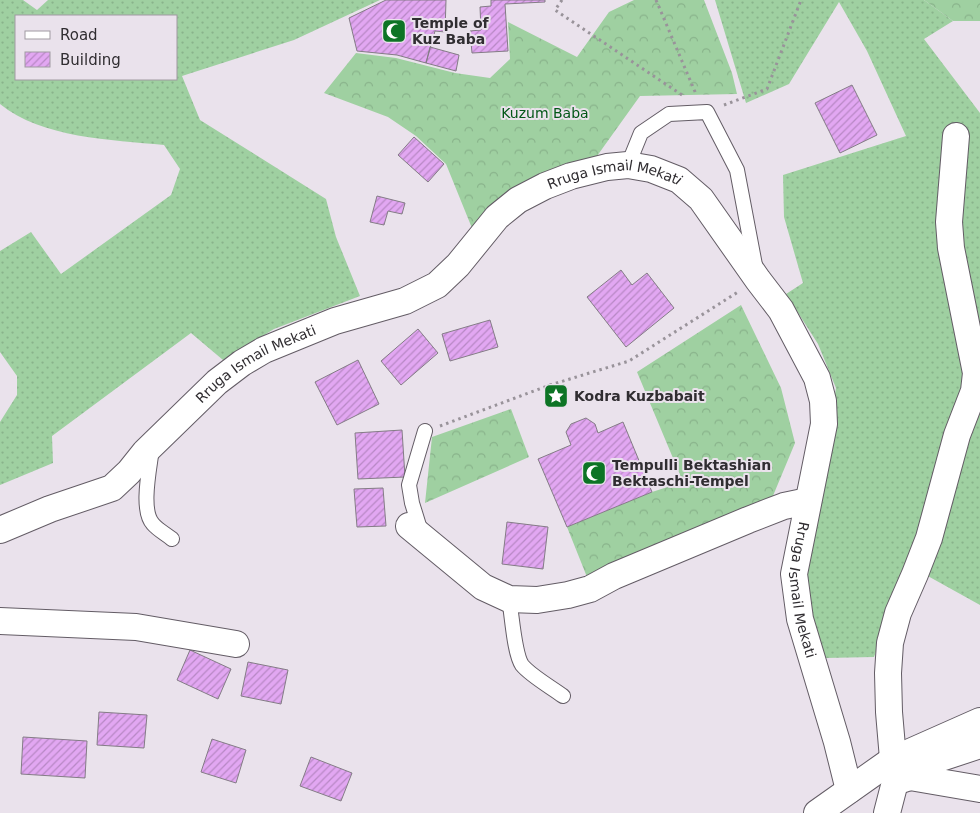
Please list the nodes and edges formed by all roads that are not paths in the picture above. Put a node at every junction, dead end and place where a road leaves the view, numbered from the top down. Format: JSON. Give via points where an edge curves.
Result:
{"nodes":[{"id":1,"x":956,"y":136,"type":"dead end"},
{"id":2,"x":628,"y":165,"type":"junction"},
{"id":3,"x":758,"y":280,"type":"junction"},
{"id":4,"x":425,"y":431,"type":"road end"},
{"id":5,"x":153,"y":444,"type":"junction"},
{"id":6,"x":808,"y":501,"type":"junction"},
{"id":7,"x":0,"y":530,"type":"edge"},
{"id":8,"x":416,"y":531,"type":"joint"},
{"id":9,"x":172,"y":539,"type":"dead end"},
{"id":10,"x":509,"y":599,"type":"junction"},
{"id":11,"x":0,"y":621,"type":"edge"},
{"id":12,"x":236,"y":644,"type":"dead end"},
{"id":13,"x":563,"y":696,"type":"dead end"},
{"id":14,"x":980,"y":721,"type":"edge"},
{"id":15,"x":980,"y":745,"type":"edge"},
{"id":16,"x":899,"y":773,"type":"junction"},
{"id":17,"x":980,"y":789,"type":"edge"},
{"id":18,"x":849,"y":790,"type":"junction"},
{"id":19,"x":818,"y":813,"type":"edge"},
{"id":20,"x":887,"y":813,"type":"edge"}],
"edges":[{"from":1,"to":16,"type":"street","via":[[949,222],[951,248],[976,373],[974,391],[957,436],[929,538],[898,613],[890,643],[888,673]]},
{"from":2,"to":3,"type":"street","name":"Rruga Ismail Mekati","via":[[651,168],[679,180],[701,199]]},
{"from":2,"to":3,"type":"lane","via":[[642,133],[670,114],[707,112],[737,170]]},
{"from":2,"to":5,"type":"street","name":"Rruga Ismail Mekati","via":[[571,176],[518,200],[497,217],[458,266],[437,285],[405,301],[334,321],[264,350],[217,382]]},
{"from":3,"to":6,"type":"street","name":"Rruga Ismail Mekati","via":[[781,310],[817,378],[823,401],[824,424]]},
{"from":4,"to":8,"type":"lane","via":[[409,485]]},
{"from":5,"to":7,"type":"street","name":"Rruga Ismail Mekati","via":[[112,488]]},
{"from":5,"to":9,"type":"lane","via":[[148,514],[153,524]]},
{"from":6,"to":10,"type":"street","via":[[784,506],[614,576],[590,589],[537,600]]},
{"from":6,"to":18,"type":"street","name":"Rruga Ismail Mekati","via":[[794,574],[796,597]]},
{"from":8,"to":10,"type":"street","via":[[483,587]]},
{"from":10,"to":13,"type":"lane","via":[[522,664]]},
{"from":11,"to":12,"type":"street","via":[[136,627]]},
{"from":14,"to":16,"type":"street"},
{"from":15,"to":16,"type":"street"},
{"from":16,"to":17,"type":"street"},
{"from":16,"to":18,"type":"street"},
{"from":16,"to":20,"type":"street"},
{"from":18,"to":19,"type":"street"}]}
